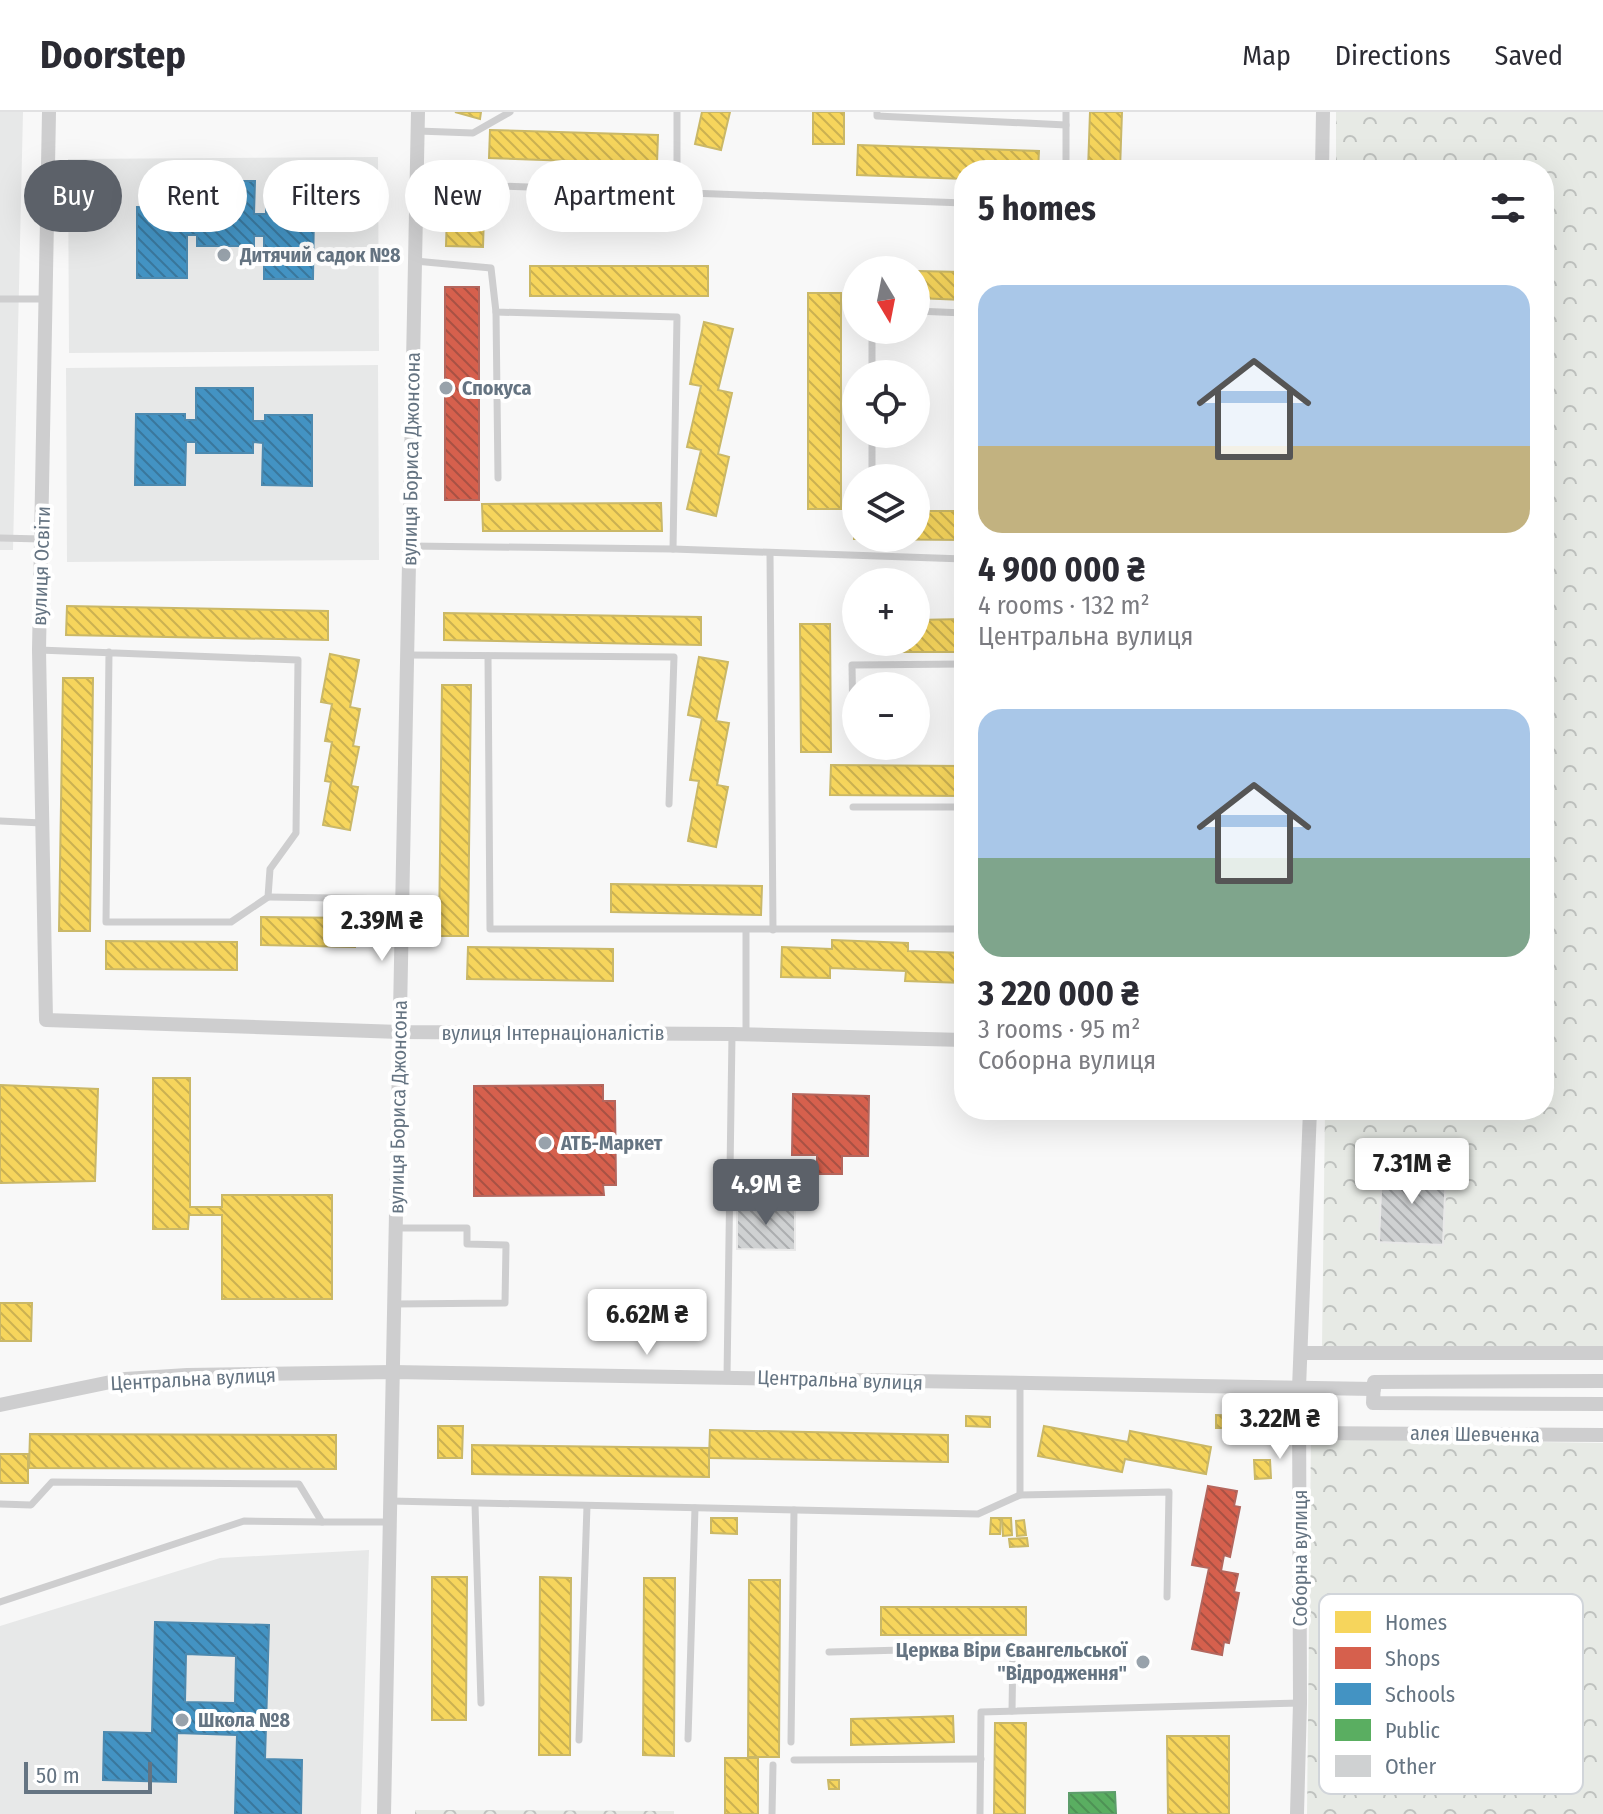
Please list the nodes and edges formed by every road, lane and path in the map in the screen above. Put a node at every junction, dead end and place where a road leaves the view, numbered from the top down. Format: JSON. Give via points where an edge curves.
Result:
{"nodes":[{"id":1,"x":49,"y":112,"type":"edge"},
{"id":2,"x":418,"y":112,"type":"edge"},
{"id":3,"x":510,"y":112,"type":"edge"},
{"id":4,"x":677,"y":112,"type":"edge"},
{"id":5,"x":877,"y":112,"type":"edge"},
{"id":6,"x":1066,"y":112,"type":"edge"},
{"id":7,"x":1323,"y":112,"type":"edge"},
{"id":8,"x":1066,"y":125,"type":"junction"},
{"id":9,"x":418,"y":131,"type":"junction"},
{"id":10,"x":417,"y":160,"type":"edge"},
{"id":11,"x":677,"y":160,"type":"edge"},
{"id":12,"x":1066,"y":160,"type":"edge"},
{"id":13,"x":1322,"y":160,"type":"edge"},
{"id":14,"x":703,"y":193,"type":"edge"},
{"id":15,"x":954,"y":203,"type":"edge"},
{"id":16,"x":416,"y":232,"type":"edge"},
{"id":17,"x":415,"y":261,"type":"junction"},
{"id":18,"x":0,"y":299,"type":"edge"},
{"id":19,"x":46,"y":299,"type":"junction"},
{"id":20,"x":496,"y":312,"type":"junction"},
{"id":21,"x":930,"y":312,"type":"edge"},
{"id":22,"x":954,"y":313,"type":"edge"},
{"id":23,"x":498,"y":478,"type":"dead end"},
{"id":24,"x":0,"y":538,"type":"edge"},
{"id":25,"x":43,"y":539,"type":"junction"},
{"id":26,"x":410,"y":546,"type":"junction"},
{"id":27,"x":673,"y":549,"type":"junction"},
{"id":28,"x":770,"y":553,"type":"junction"},
{"id":29,"x":954,"y":559,"type":"edge"},
{"id":30,"x":39,"y":650,"type":"junction"},
{"id":31,"x":109,"y":652,"type":"junction"},
{"id":32,"x":408,"y":655,"type":"junction"},
{"id":33,"x":488,"y":656,"type":"junction"},
{"id":34,"x":954,"y":664,"type":"edge"},
{"id":35,"x":852,"y":672,"type":"edge"},
{"id":36,"x":669,"y":804,"type":"dead end"},
{"id":37,"x":853,"y":807,"type":"dead end"},
{"id":38,"x":954,"y":807,"type":"edge"},
{"id":39,"x":0,"y":821,"type":"edge"},
{"id":40,"x":43,"y":823,"type":"junction"},
{"id":41,"x":268,"y":897,"type":"junction"},
{"id":42,"x":403,"y":899,"type":"junction"},
{"id":43,"x":954,"y":929,"type":"edge"},
{"id":44,"x":773,"y":930,"type":"junction"},
{"id":45,"x":746,"y":931,"type":"junction"},
{"id":46,"x":46,"y":1020,"type":"joint"},
{"id":47,"x":400,"y":1032,"type":"junction"},
{"id":48,"x":739,"y":1034,"type":"junction"},
{"id":49,"x":954,"y":1040,"type":"edge"},
{"id":50,"x":1310,"y":1120,"type":"edge"},
{"id":51,"x":396,"y":1228,"type":"junction"},
{"id":52,"x":395,"y":1304,"type":"junction"},
{"id":53,"x":1301,"y":1353,"type":"junction"},
{"id":54,"x":1603,"y":1353,"type":"edge"},
{"id":55,"x":393,"y":1372,"type":"junction"},
{"id":56,"x":727,"y":1377,"type":"junction"},
{"id":57,"x":1603,"y":1381,"type":"edge"},
{"id":58,"x":1020,"y":1385,"type":"junction"},
{"id":59,"x":1299,"y":1388,"type":"junction"},
{"id":60,"x":1374,"y":1389,"type":"junction"},
{"id":61,"x":1603,"y":1404,"type":"edge"},
{"id":62,"x":0,"y":1405,"type":"edge"},
{"id":63,"x":1299,"y":1433,"type":"junction"},
{"id":64,"x":1603,"y":1435,"type":"edge"},
{"id":65,"x":1020,"y":1495,"type":"junction"},
{"id":66,"x":391,"y":1501,"type":"junction"},
{"id":67,"x":0,"y":1504,"type":"edge"},
{"id":68,"x":475,"y":1504,"type":"junction"},
{"id":69,"x":587,"y":1506,"type":"junction"},
{"id":70,"x":695,"y":1508,"type":"junction"},
{"id":71,"x":794,"y":1510,"type":"junction"},
{"id":72,"x":322,"y":1522,"type":"junction"},
{"id":73,"x":390,"y":1522,"type":"junction"},
{"id":74,"x":1167,"y":1597,"type":"dead end"},
{"id":75,"x":0,"y":1602,"type":"edge"},
{"id":76,"x":829,"y":1652,"type":"dead end"},
{"id":77,"x":481,"y":1703,"type":"dead end"},
{"id":78,"x":1300,"y":1703,"type":"junction"},
{"id":79,"x":1012,"y":1711,"type":"junction"},
{"id":80,"x":688,"y":1739,"type":"dead end"},
{"id":81,"x":579,"y":1740,"type":"dead end"},
{"id":82,"x":791,"y":1742,"type":"dead end"},
{"id":83,"x":981,"y":1759,"type":"junction"},
{"id":84,"x":794,"y":1760,"type":"dead end"},
{"id":85,"x":773,"y":1765,"type":"dead end"},
{"id":86,"x":384,"y":1814,"type":"edge"},
{"id":87,"x":772,"y":1814,"type":"edge"},
{"id":88,"x":980,"y":1814,"type":"edge"},
{"id":89,"x":1297,"y":1814,"type":"edge"}],
"edges":[{"from":1,"to":19,"type":"street","name":"вулиця Освіти"},
{"from":2,"to":9,"type":"street","name":"вулиця Бориса Джонсона"},
{"from":3,"to":9,"type":"lane","via":[[473,133]]},
{"from":4,"to":11,"type":"lane"},
{"from":5,"to":8,"type":"lane"},
{"from":6,"to":8,"type":"lane"},
{"from":7,"to":13,"type":"street"},
{"from":8,"to":12,"type":"lane"},
{"from":9,"to":10,"type":"street","name":"вулиця Бориса Джонсона"},
{"from":14,"to":15,"type":"lane"},
{"from":16,"to":17,"type":"street","name":"вулиця Бориса Джонсона"},
{"from":17,"to":20,"type":"lane","via":[[491,268]]},
{"from":17,"to":26,"type":"street","name":"вулиця Бориса Джонсона"},
{"from":18,"to":19,"type":"lane"},
{"from":19,"to":25,"type":"street","name":"вулиця Освіти"},
{"from":20,"to":23,"type":"lane"},
{"from":20,"to":27,"type":"lane","via":[[677,317]]},
{"from":21,"to":22,"type":"lane"},
{"from":24,"to":25,"type":"lane"},
{"from":25,"to":30,"type":"street","name":"вулиця Освіти"},
{"from":26,"to":27,"type":"lane"},
{"from":26,"to":32,"type":"street","name":"вулиця Бориса Джонсона"},
{"from":27,"to":28,"type":"lane"},
{"from":28,"to":29,"type":"lane"},
{"from":28,"to":44,"type":"lane"},
{"from":30,"to":31,"type":"lane"},
{"from":30,"to":40,"type":"street","name":"вулиця Освіти"},
{"from":31,"to":41,"type":"lane","via":[[298,660],[296,833],[270,869]]},
{"from":31,"to":41,"type":"lane","via":[[106,922],[231,922]]},
{"from":32,"to":33,"type":"lane"},
{"from":32,"to":42,"type":"street","name":"вулиця Бориса Джонсона"},
{"from":33,"to":36,"type":"lane","via":[[674,657]]},
{"from":33,"to":45,"type":"lane","via":[[490,929]]},
{"from":34,"to":35,"type":"lane","via":[[852,665]]},
{"from":37,"to":38,"type":"lane"},
{"from":39,"to":40,"type":"lane"},
{"from":40,"to":46,"type":"street","name":"вулиця Освіти"},
{"from":41,"to":42,"type":"lane"},
{"from":42,"to":47,"type":"street","name":"вулиця Бориса Джонсона"},
{"from":43,"to":44,"type":"lane"},
{"from":44,"to":45,"type":"lane"},
{"from":45,"to":48,"type":"lane"},
{"from":46,"to":47,"type":"street","name":"вулиця Інтернаціоналістів"},
{"from":47,"to":48,"type":"street","name":"вулиця Інтернаціоналістів"},
{"from":47,"to":51,"type":"street","name":"вулиця Бориса Джонсона"},
{"from":48,"to":49,"type":"street","name":"вулиця Інтернаціоналістів"},
{"from":48,"to":56,"type":"lane"},
{"from":50,"to":53,"type":"street","name":"Соборна вулиця"},
{"from":51,"to":52,"type":"street","name":"вулиця Бориса Джонсона"},
{"from":51,"to":52,"type":"lane","via":[[467,1228],[467,1244],[506,1245],[505,1303]]},
{"from":52,"to":55,"type":"street","name":"вулиця Бориса Джонсона"},
{"from":53,"to":54,"type":"street"},
{"from":53,"to":59,"type":"street","name":"Соборна вулиця"},
{"from":55,"to":56,"type":"street","name":"Центральна вулиця"},
{"from":55,"to":62,"type":"street","name":"Центральна вулиця","via":[[125,1379]]},
{"from":55,"to":66,"type":"street","name":"вулиця Бориса Джонсона"},
{"from":56,"to":58,"type":"street","name":"Центральна вулиця"},
{"from":57,"to":60,"type":"street","name":"алея Шевченка","via":[[1374,1382]]},
{"from":58,"to":59,"type":"street","name":"Центральна вулиця"},
{"from":58,"to":65,"type":"lane"},
{"from":59,"to":60,"type":"street","name":"алея Шевченка"},
{"from":59,"to":63,"type":"street","name":"Соборна вулиця"},
{"from":60,"to":61,"type":"street","name":"алея Шевченка","via":[[1373,1403]]},
{"from":63,"to":64,"type":"street","name":"алея Шевченка"},
{"from":63,"to":78,"type":"street","name":"Соборна вулиця"},
{"from":65,"to":71,"type":"lane","via":[[978,1514]]},
{"from":65,"to":74,"type":"lane","via":[[1169,1492]]},
{"from":66,"to":68,"type":"lane"},
{"from":66,"to":73,"type":"street","name":"вулиця Бориса Джонсона"},
{"from":67,"to":72,"type":"lane","via":[[31,1505],[52,1482],[299,1484]]},
{"from":68,"to":69,"type":"lane"},
{"from":68,"to":77,"type":"lane"},
{"from":69,"to":70,"type":"lane"},
{"from":69,"to":81,"type":"lane"},
{"from":70,"to":71,"type":"lane"},
{"from":70,"to":80,"type":"lane"},
{"from":71,"to":82,"type":"lane"},
{"from":72,"to":73,"type":"lane"},
{"from":72,"to":75,"type":"lane","via":[[244,1521]]},
{"from":73,"to":86,"type":"street","name":"вулиця Бориса Джонсона"},
{"from":76,"to":79,"type":"lane","via":[[1013,1647]]},
{"from":78,"to":79,"type":"lane"},
{"from":78,"to":89,"type":"street","name":"Соборна вулиця"},
{"from":79,"to":83,"type":"lane","via":[[981,1712]]},
{"from":83,"to":84,"type":"lane"},
{"from":83,"to":88,"type":"lane"},
{"from":85,"to":87,"type":"lane"}]}
